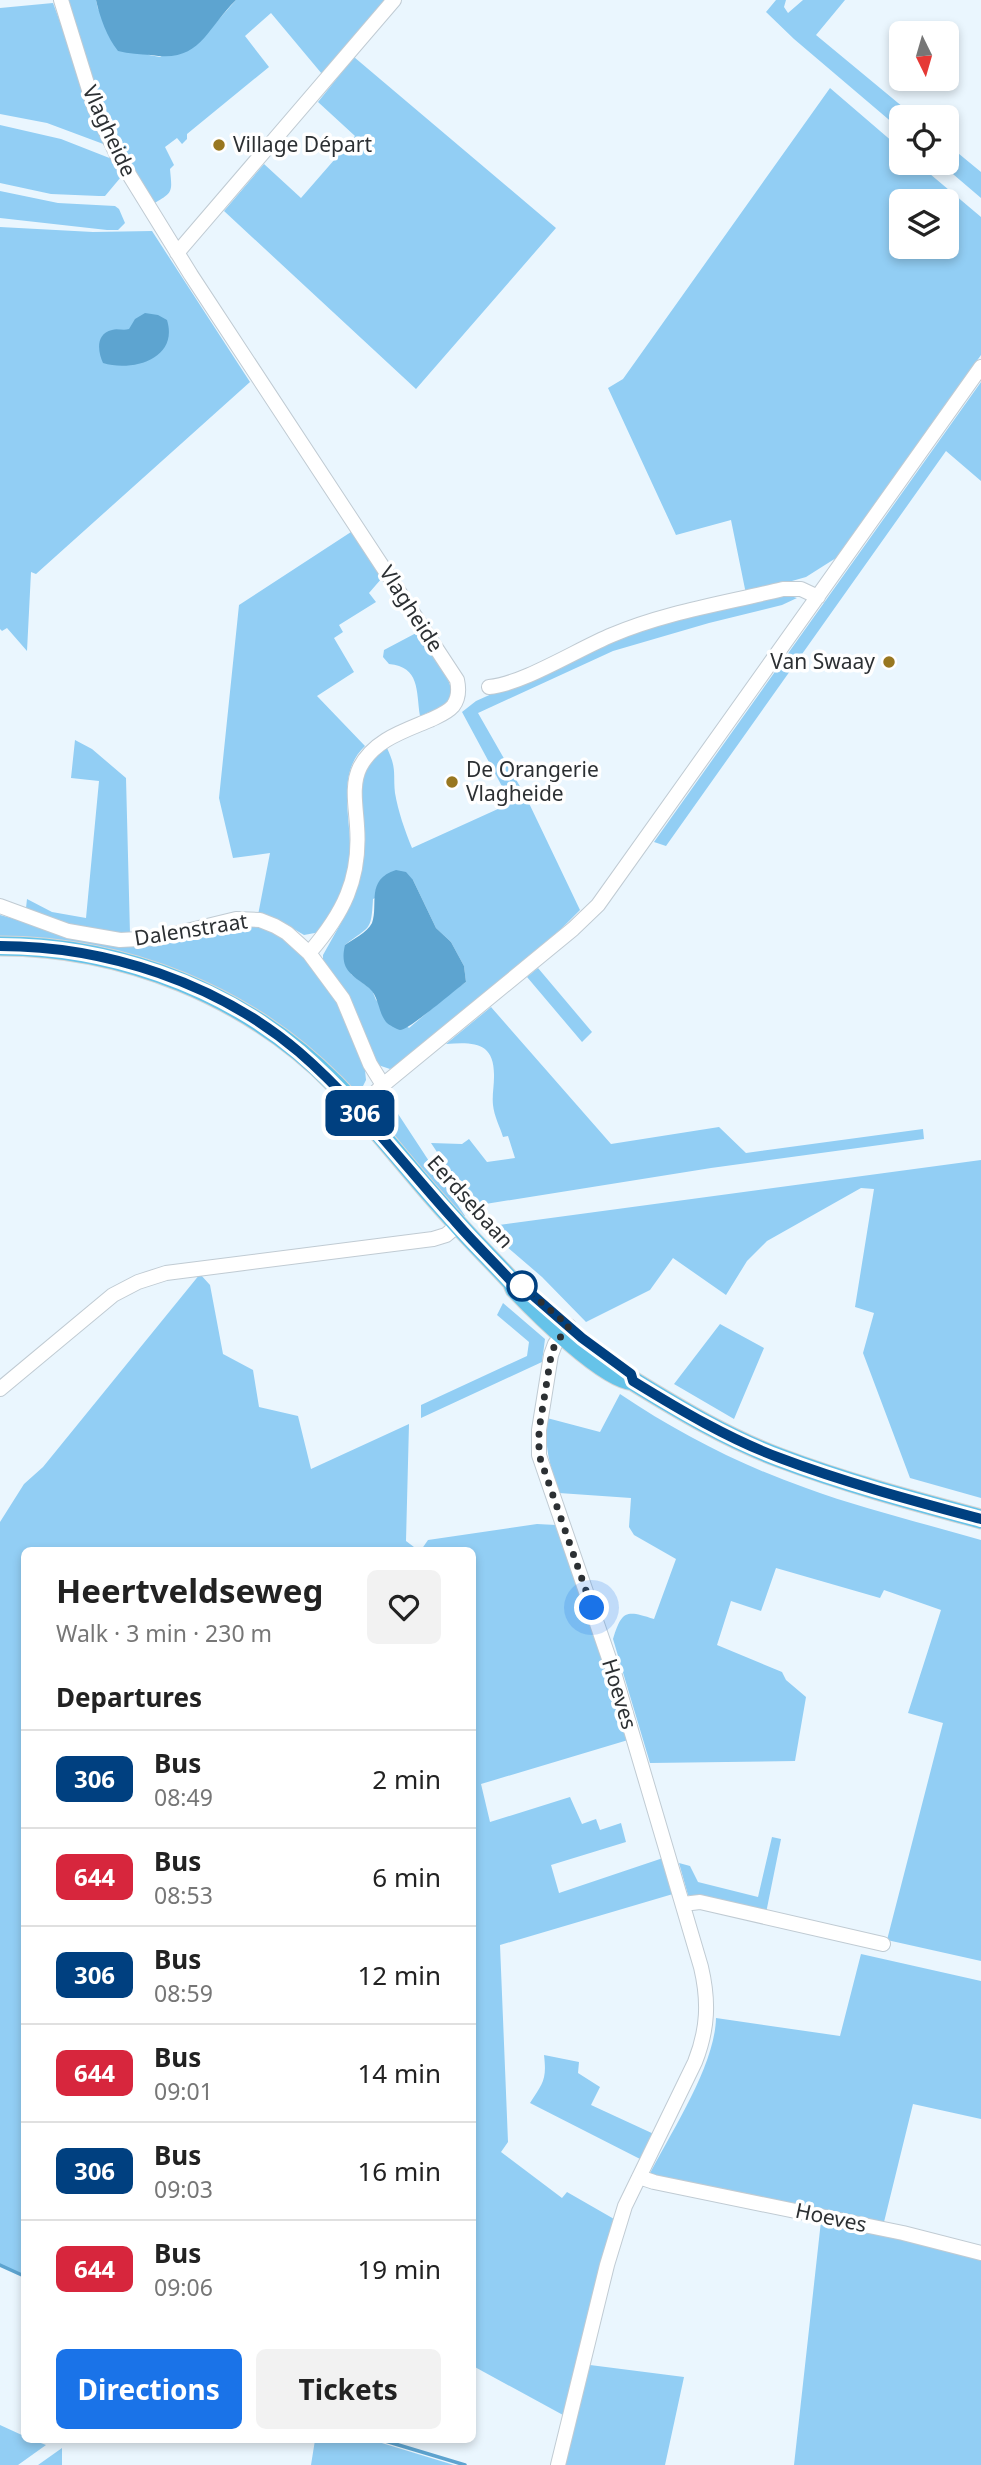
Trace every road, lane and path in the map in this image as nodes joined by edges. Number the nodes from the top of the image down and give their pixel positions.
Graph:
1 (61, 0) edge
2 (394, 0) edge
3 (177, 253) junction
4 (981, 367) edge
5 (818, 597) junction
6 (489, 687) dead end
7 (0, 906) edge
8 (0, 946) edge
9 (309, 953) junction
10 (383, 1085) junction
11 (358, 1110) junction
12 (458, 1225) junction
13 (566, 1330) junction
14 (0, 1388) edge
15 (981, 1519) edge
16 (683, 1905) junction
17 (883, 1944) dead end
18 (639, 2177) junction
19 (981, 2253) edge
20 (558, 2465) edge

1 - 3 street, Vlagheide
2 - 3 street
3 - 9 street, Vlagheide
4 - 5 street
5 - 6 street
5 - 10 street
7 - 9 street, Dalenstraat
8 - 11 main road, Eerdsebaan
9 - 10 street, Dalenstraat
10 - 11 street
11 - 12 main road, Eerdsebaan
12 - 13 main road, Eerdsebaan
12 - 14 street
13 - 15 main road, Eerdsebaan
13 - 16 street, Hoeves
16 - 17 street
16 - 18 street, Hoeves
18 - 19 street, Hoeves
18 - 20 street, Hoeves

